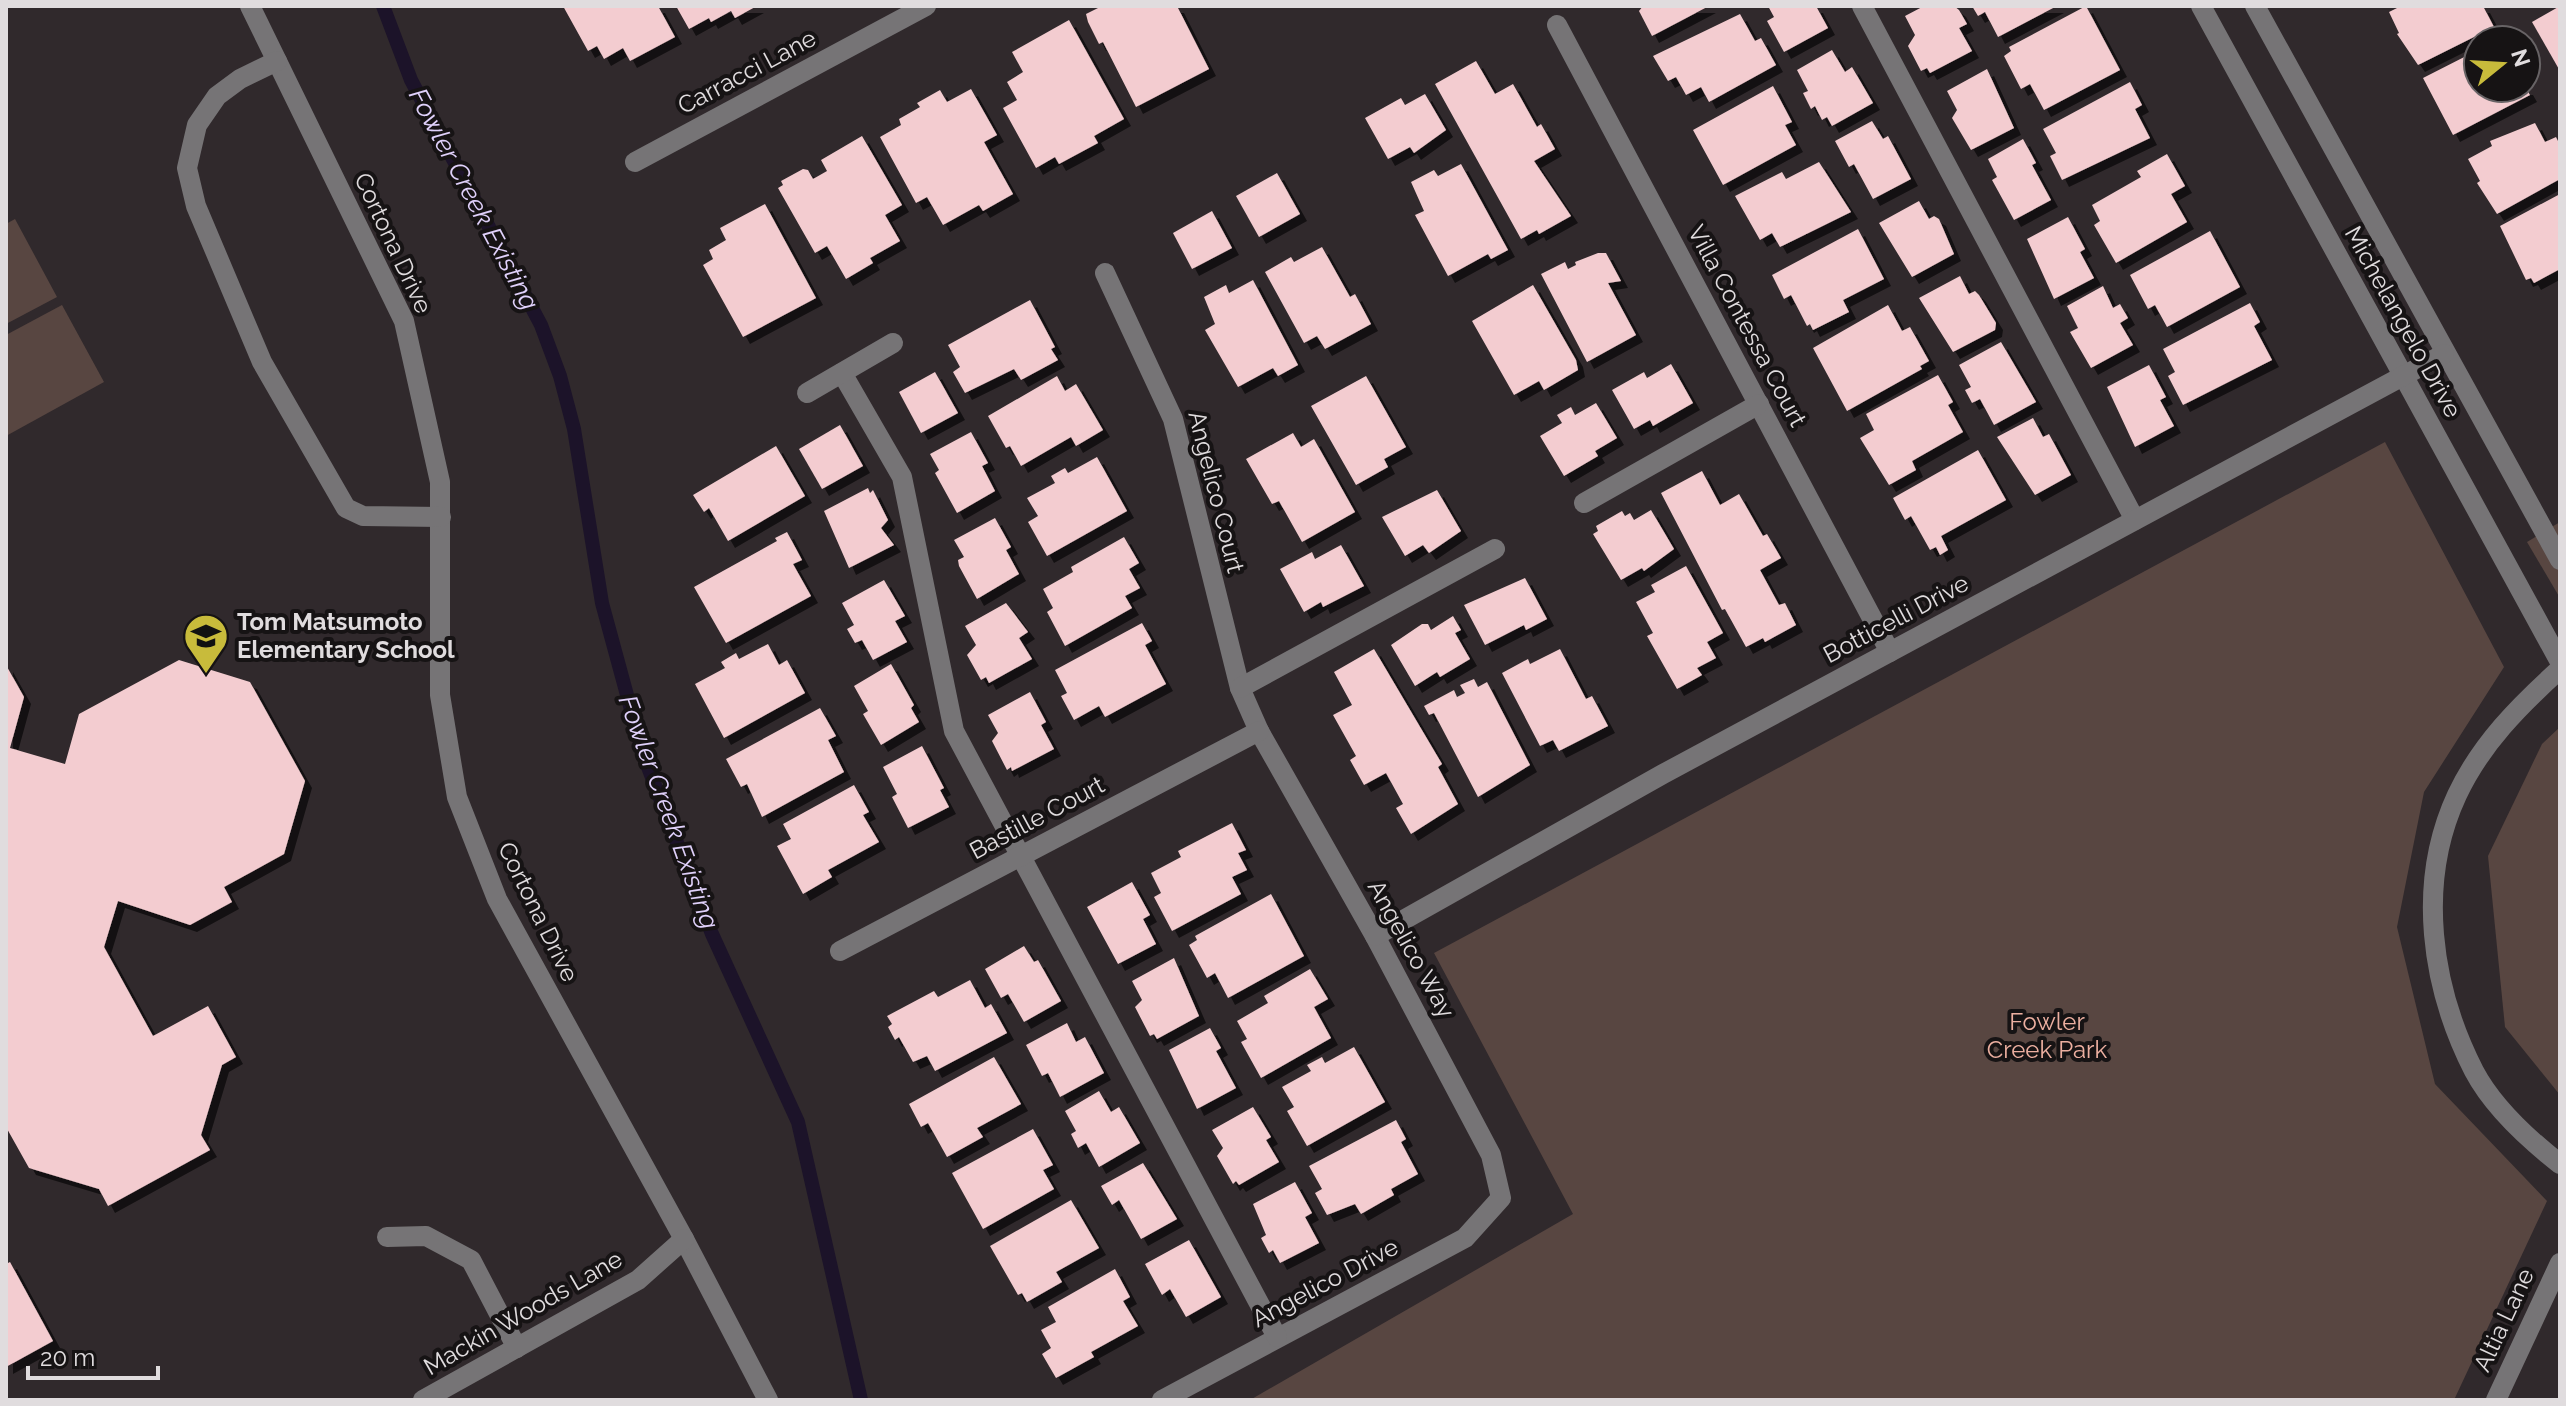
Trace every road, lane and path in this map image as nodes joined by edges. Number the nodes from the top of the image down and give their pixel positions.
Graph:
1 (250, 6) edge
2 (926, 6) edge
3 (1862, 6) edge
4 (2201, 6) edge
5 (2255, 6) edge
6 (1557, 25) dead end
7 (277, 61) junction
8 (635, 162) dead end
9 (1105, 273) dead end
10 (893, 343) dead end
11 (2444, 354) junction
12 (842, 373) junction
13 (2402, 376) junction
14 (807, 393) dead end
15 (1759, 404) junction
16 (1584, 503) dead end
17 (441, 517) junction
18 (2135, 520) junction
19 (1495, 549) dead end
20 (2560, 560) edge
21 (1890, 652) junction
22 (2560, 662) edge
23 (2560, 669) edge
24 (1240, 688) junction
25 (1259, 731) junction
26 (1020, 855) junction
27 (1375, 936) junction
28 (840, 951) dead end
29 (2560, 1164) edge
30 (1501, 1198) joint
31 (387, 1237) dead end
32 (684, 1239) junction
33 (2560, 1263) edge
34 (1277, 1337) junction
35 (517, 1348) junction
36 (423, 1400) edge
37 (768, 1400) edge
38 (1162, 1400) edge
39 (2496, 1400) edge

1 - 7 street, Cortona Drive
2 - 8 street, Carracci Lane
3 - 18 street
4 - 13 street, Michelangelo Drive
5 - 11 street, Michelangelo Drive
6 - 15 street, Villa Contessa Court
7 - 17 street, Cortona Drive
7 - 17 street
9 - 24 street, Angelico Court
10 - 12 street
11 - 13 street, Botticelli Drive
11 - 20 street, Michelangelo Drive
12 - 14 street
12 - 26 street
13 - 18 street, Botticelli Drive
13 - 22 street, Michelangelo Drive
15 - 16 street
15 - 21 street, Villa Contessa Court
17 - 32 street, Cortona Drive
18 - 21 street, Botticelli Drive
19 - 24 street
21 - 27 street, Botticelli Drive
23 - 29 street
24 - 25 street, Angelico Court
25 - 26 street, Bastille Court
25 - 27 street, Angelico Way
26 - 28 street, Bastille Court
26 - 34 street
27 - 30 street, Angelico Way
30 - 34 street, Angelico Drive
31 - 35 street
32 - 35 street, Mackin Woods Lane
32 - 37 street, Cortona Drive
33 - 39 street, Altia Lane
34 - 38 street, Angelico Drive
35 - 36 street, Mackin Woods Lane

